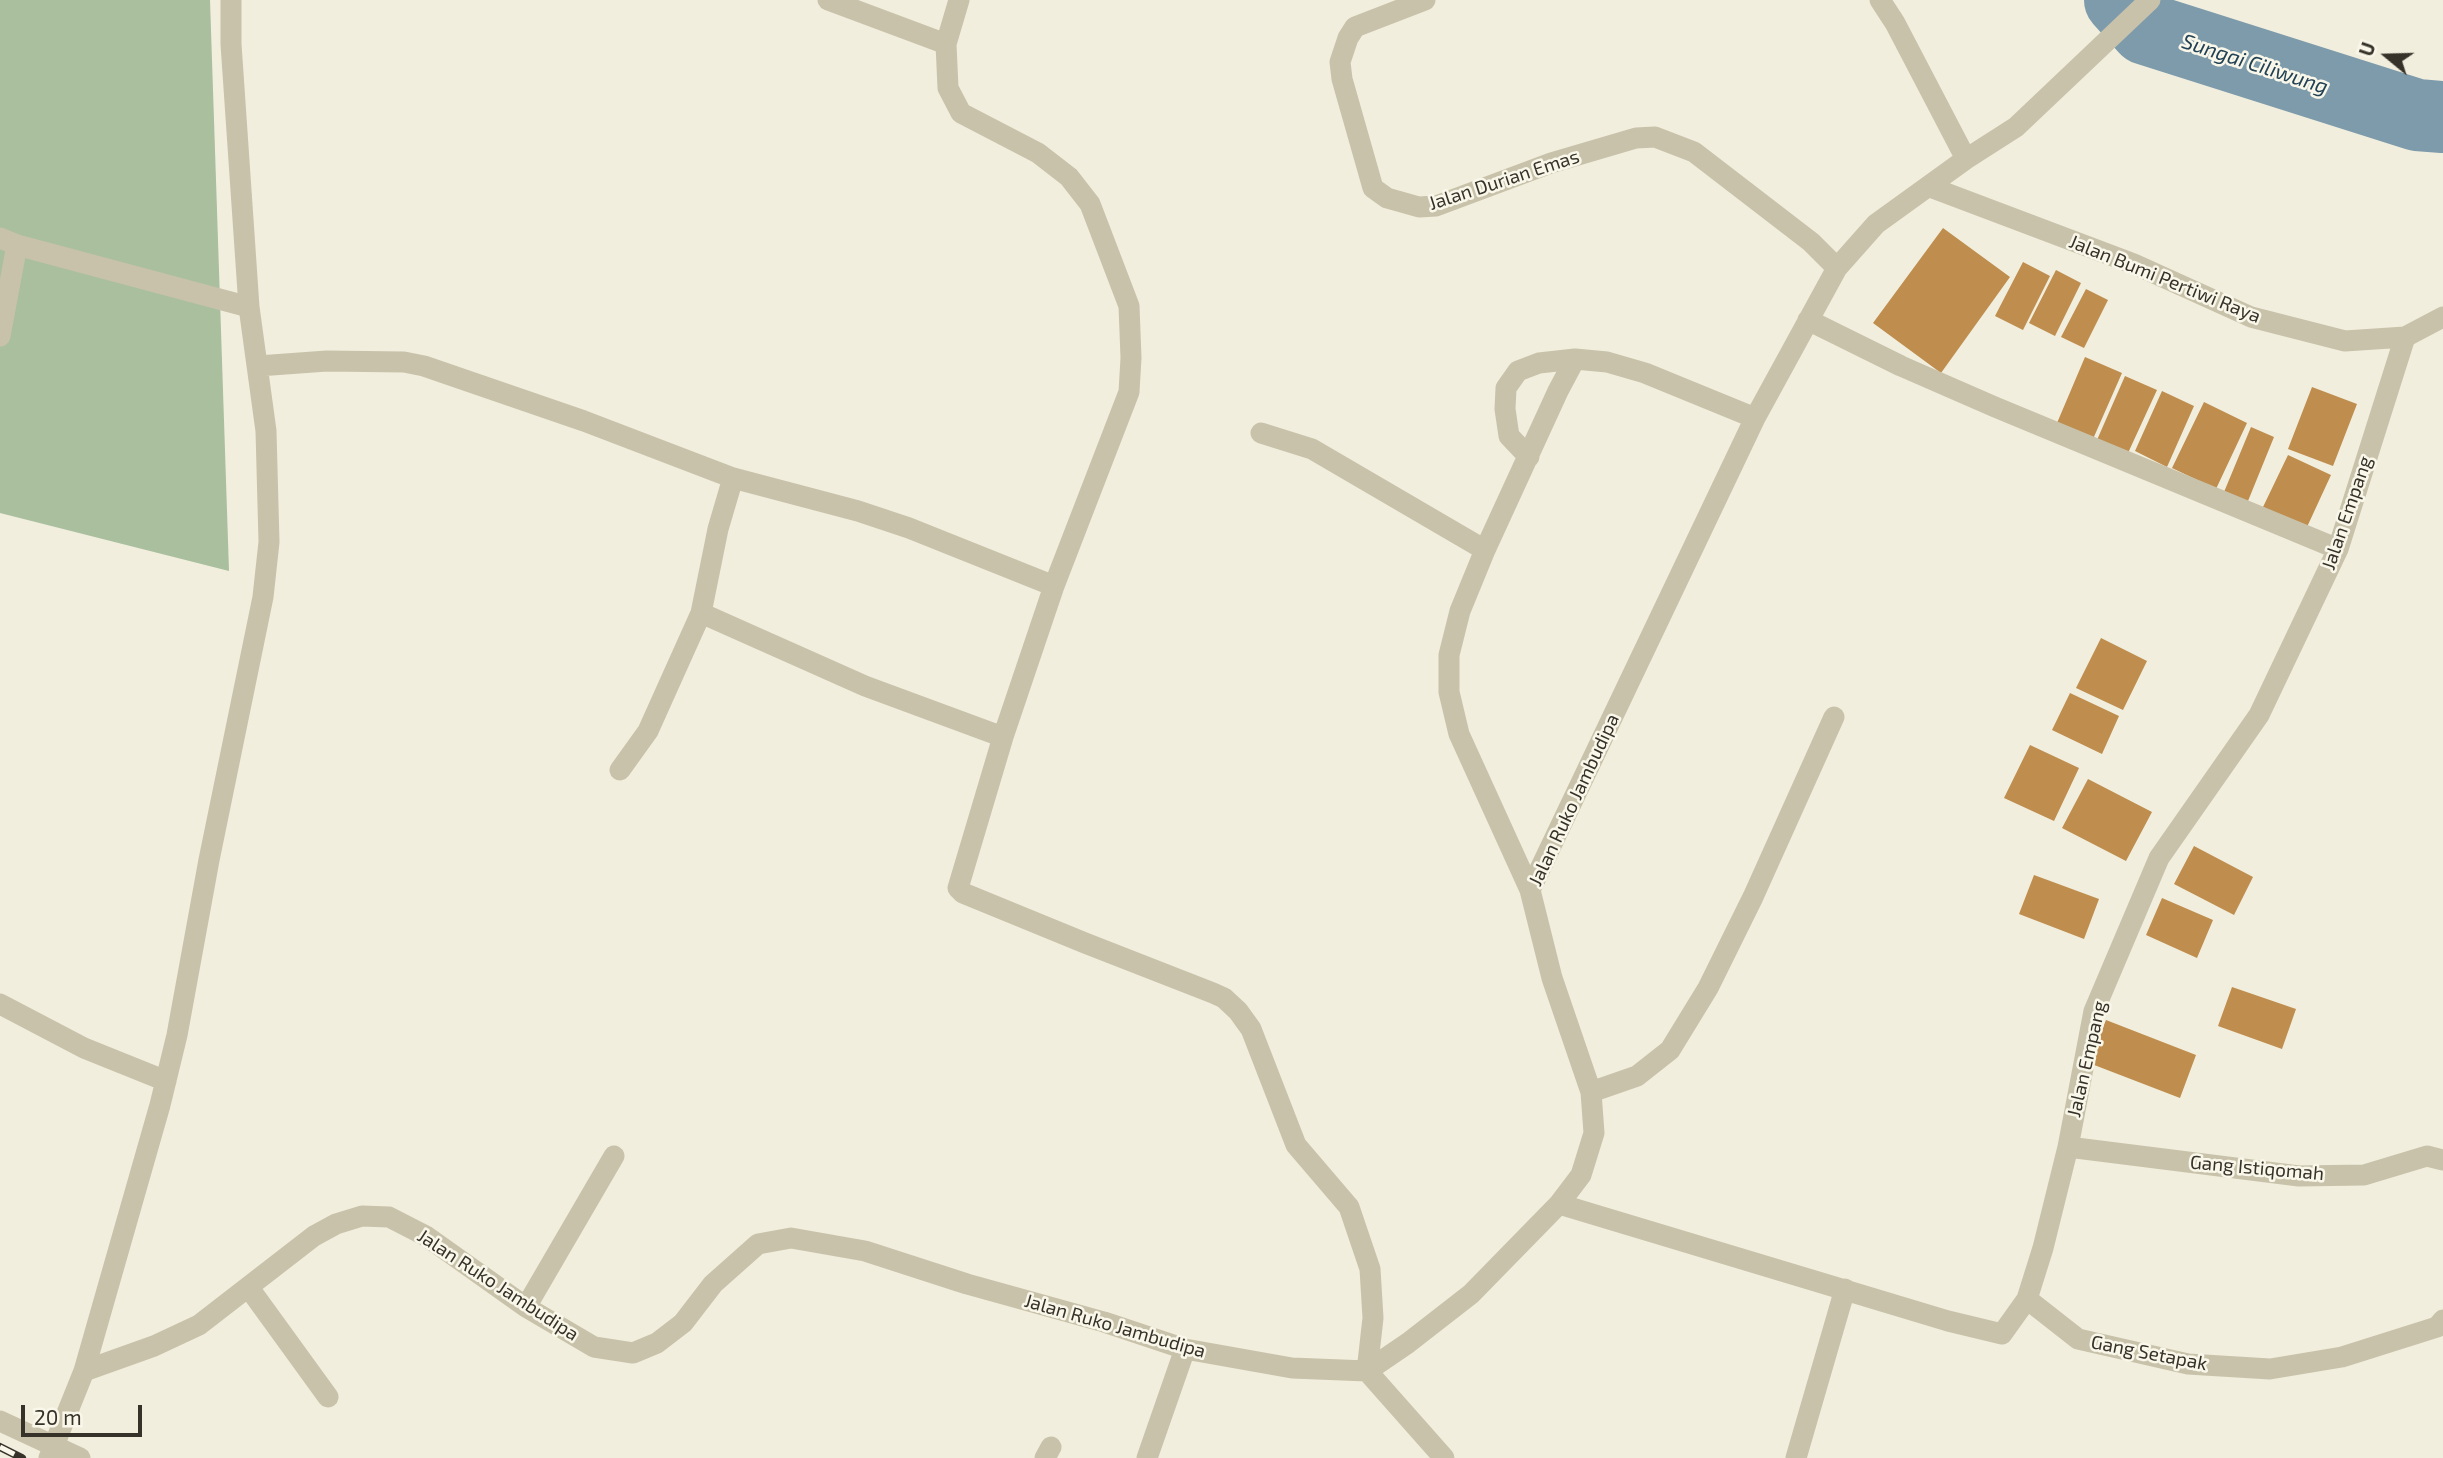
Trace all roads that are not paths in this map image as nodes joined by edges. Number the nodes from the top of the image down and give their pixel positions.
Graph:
1 (230, 0) edge
2 (828, 0) edge
3 (959, 0) edge
4 (1425, 0) edge
5 (1880, 0) edge
6 (2150, 0) edge
7 (946, 44) junction
8 (1966, 159) junction
9 (1930, 187) junction
10 (9, 242) edge
11 (1837, 268) junction
12 (249, 307) junction
13 (2443, 317) edge
14 (1808, 320) junction
15 (0, 337) edge
16 (2405, 337) junction
17 (1575, 359) junction
18 (258, 366) junction
19 (1755, 418) junction
20 (1261, 433) dead end
21 (1529, 457) junction
22 (733, 478) junction
23 (2338, 549) junction
24 (1485, 550) junction
25 (1054, 586) junction
26 (701, 613) junction
27 (1834, 717) dead end
28 (1003, 737) junction
29 (620, 770) dead end
30 (1530, 890) junction
31 (0, 1004) edge
32 (166, 1081) junction
33 (1591, 1092) junction
34 (2068, 1147) junction
35 (614, 1156) dead end
36 (2443, 1160) edge
37 (1559, 1204) junction
38 (250, 1288) junction
39 (1845, 1289) junction
40 (2026, 1299) junction
41 (526, 1307) junction
42 (2443, 1320) edge
43 (1185, 1349) junction
44 (84, 1371) junction
45 (1367, 1371) junction
46 (328, 1397) dead end
47 (0, 1421) edge
48 (51, 1452) edge
49 (80, 1458) edge
50 (1147, 1458) edge
51 (1444, 1458) edge
52 (1796, 1458) edge

1 - 12 street
2 - 7 street
3 - 7 street
4 - 11 street, Jalan Durian Emas
5 - 8 street
6 - 8 street, Jalan Ruko Jambudipa
7 - 25 street
8 - 9 street, Jalan Ruko Jambudipa
9 - 11 street, Jalan Ruko Jambudipa
9 - 16 street, Jalan Bumi Pertiwi Raya
10 - 12 street
10 - 15 street
11 - 14 street, Jalan Ruko Jambudipa
12 - 18 street
13 - 16 street, Jalan Bumi Pertiwi Raya
14 - 19 street, Jalan Ruko Jambudipa
14 - 23 street
16 - 23 street, Jalan Empang
17 - 19 street
17 - 21 street
17 - 21 street
18 - 22 street
18 - 32 street
19 - 30 street, Jalan Ruko Jambudipa
20 - 24 street
21 - 24 street
22 - 25 street
22 - 26 street
23 - 34 street, Jalan Empang
24 - 30 street
25 - 28 street
26 - 28 street
26 - 29 street
27 - 33 street
28 - 45 street
30 - 33 street, Jalan Ruko Jambudipa
31 - 32 street
32 - 44 street
33 - 37 street, Jalan Ruko Jambudipa
34 - 36 street, Gang Istiqomah
34 - 40 street, Jalan Empang
35 - 41 street
37 - 39 street, Jalan Empang
37 - 45 street, Jalan Ruko Jambudipa
38 - 41 street, Jalan Ruko Jambudipa
38 - 44 street, Jalan Ruko Jambudipa
38 - 46 street
39 - 40 street, Jalan Empang
39 - 52 street
40 - 42 street, Gang Setapak
41 - 43 street, Jalan Ruko Jambudipa
43 - 45 street, Jalan Ruko Jambudipa
43 - 50 street
44 - 48 street
45 - 51 street
47 - 48 street
48 - 49 street

